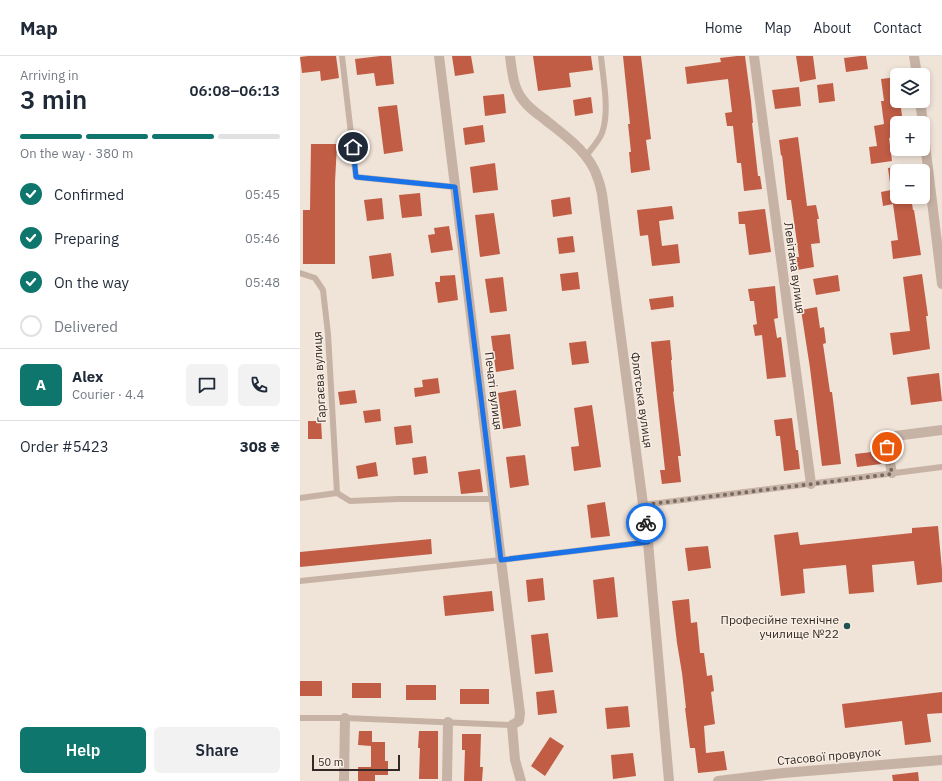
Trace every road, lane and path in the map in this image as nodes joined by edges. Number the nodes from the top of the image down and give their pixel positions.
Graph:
1 (342, 56) edge
2 (439, 56) edge
3 (510, 56) edge
4 (601, 56) edge
5 (754, 56) edge
6 (914, 56) edge
7 (916, 68) edge
8 (586, 156) junction
9 (927, 156) edge
10 (455, 187) junction
11 (300, 273) edge
12 (942, 284) edge
13 (942, 430) edge
14 (942, 467) edge
15 (892, 474) junction
16 (811, 484) junction
17 (337, 493) junction
18 (300, 498) edge
19 (494, 499) junction
20 (643, 505) junction
21 (648, 542) junction
22 (501, 560) junction
23 (300, 581) edge
24 (300, 718) edge
25 (345, 718) junction
26 (448, 722) junction
27 (512, 725) junction
28 (942, 760) edge
29 (783, 777) edge
30 (344, 781) edge
31 (447, 781) edge
32 (521, 781) edge
33 (669, 781) edge
34 (718, 781) edge

1 - 10 lane
2 - 10 street, Печаті вулиця
3 - 8 street, Флотська вулиця
4 - 8 lane
5 - 16 street, Левітана вулиця
6 - 7 street
8 - 20 street, Флотська вулиця
9 - 12 street
10 - 19 street, Печаті вулиця
11 - 17 lane, Гаргаєва вулиця
13 - 15 street
14 - 15 lane
15 - 16 lane
16 - 20 lane
17 - 18 lane
17 - 19 lane
19 - 22 street, Печаті вулиця
20 - 21 street, Флотська вулиця
21 - 22 lane
21 - 33 street, Флотська вулиця
22 - 23 lane
22 - 27 street, Печаті вулиця
24 - 25 lane
25 - 26 lane
25 - 30 street
26 - 27 lane
26 - 31 street
27 - 32 street
28 - 29 street, Стасової провулок
29 - 34 street, Стасової провулок

